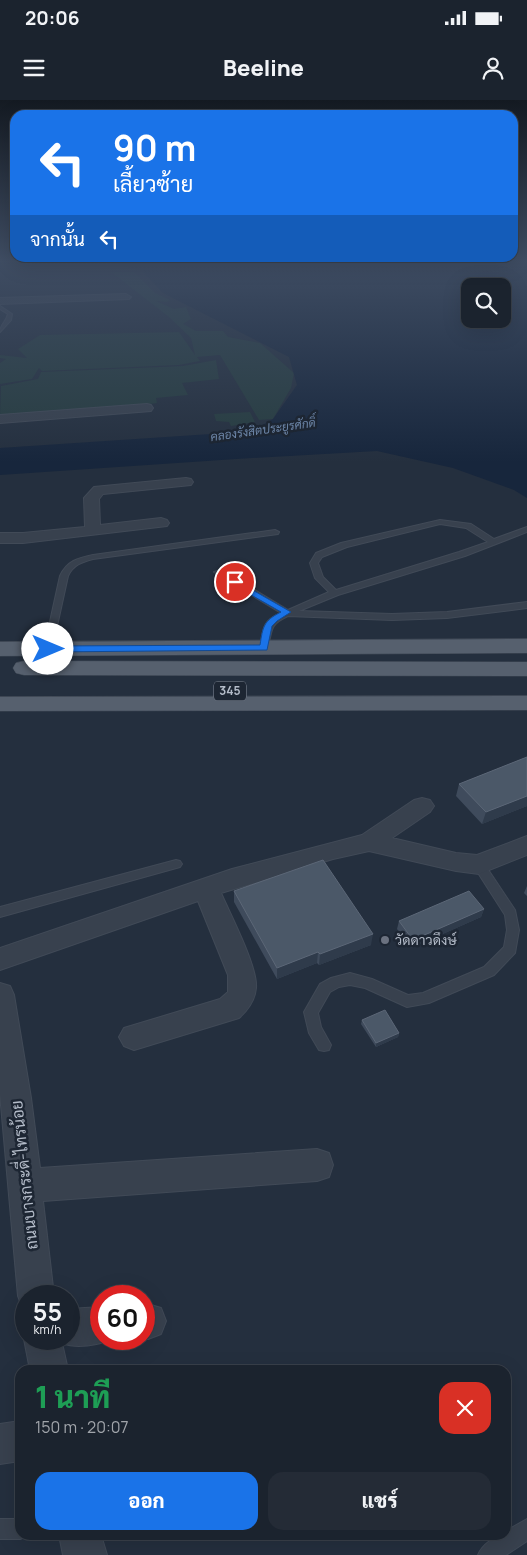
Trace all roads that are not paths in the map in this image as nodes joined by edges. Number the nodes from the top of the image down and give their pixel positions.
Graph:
1 (147, 408) dead end
2 (0, 420) edge
3 (186, 482) dead end
4 (161, 523) dead end
5 (527, 529) edge
6 (93, 531) junction
7 (275, 532) dead end
8 (0, 538) edge
9 (492, 541) junction
10 (218, 572) dead end
11 (336, 593) junction
12 (527, 605) edge
13 (287, 612) junction
14 (527, 646) edge
15 (264, 648) junction
16 (0, 649) edge
17 (48, 649) junction
18 (0, 668) edge
19 (527, 669) edge
20 (459, 681) junction
21 (0, 691) edge
22 (527, 691) edge
23 (527, 703) edge
24 (0, 704) edge
25 (422, 806) dead end
26 (369, 842) junction
27 (527, 845) edge
28 (176, 864) dead end
29 (479, 865) junction
30 (206, 888) junction
31 (0, 912) edge
32 (0, 959) edge
33 (0, 995) edge
34 (134, 1037) dead end
35 (324, 1045) dead end
36 (8, 1098) edge
37 (317, 1165) dead end
38 (25, 1186) junction
39 (35, 1285) edge
40 (45, 1350) edge
41 (47, 1365) edge
42 (15, 1442) edge
43 (0, 1444) edge
44 (15, 1528) edge
45 (0, 1529) edge
46 (81, 1540) edge
47 (507, 1540) edge
48 (85, 1555) edge
49 (488, 1555) edge

1 - 2 street
3 - 6 street
4 - 6 street
5 - 9 lane
6 - 8 street
7 - 17 lane
9 - 11 lane
9 - 11 lane
10 - 13 lane
11 - 13 lane
12 - 13 lane
13 - 15 lane
14 - 15 main road
15 - 17 main road
16 - 17 main road
18 - 20 main road, 345
19 - 20 main road, 345
20 - 21 main road, 345
20 - 22 main road, 345
23 - 24 main road
25 - 26 street
26 - 29 street
26 - 30 street
27 - 29 street
28 - 31 lane
29 - 35 lane
30 - 32 street
30 - 34 street
33 - 36 street, ถนนบางกระดี่-ไทรน้อย
36 - 38 street, ถนนบางกระดี่-ไทรน้อย
37 - 38 street
38 - 39 street, ถนนบางกระดี่-ไทรน้อย
40 - 41 street
42 - 43 street
44 - 45 lane
46 - 48 street
47 - 49 lane

